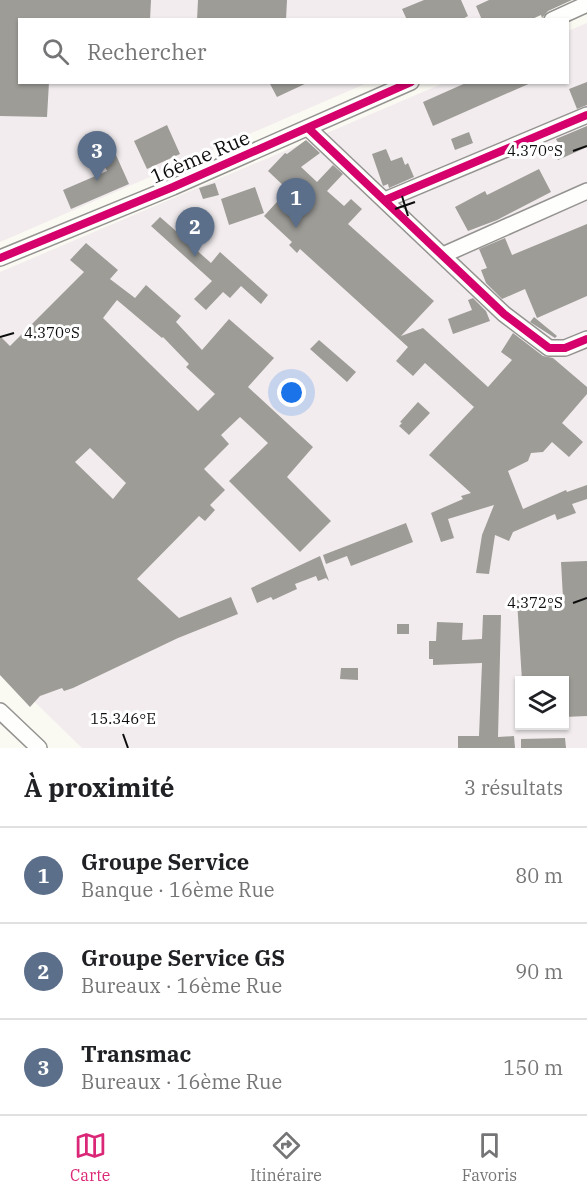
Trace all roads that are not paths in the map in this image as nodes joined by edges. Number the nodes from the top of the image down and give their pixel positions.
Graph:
1 (587, 4) edge
2 (556, 18) edge
3 (407, 84) edge
4 (587, 115) edge
5 (308, 128) junction
6 (587, 191) edge
7 (385, 200) junction
8 (443, 255) junction
9 (0, 258) edge
10 (587, 339) edge
11 (0, 711) edge
12 (39, 748) edge

1 - 2 street
3 - 5 street, 16ème Rue
4 - 7 street
5 - 7 street
5 - 9 street, 16ème Rue
6 - 8 street
7 - 8 street
8 - 10 street
11 - 12 street

